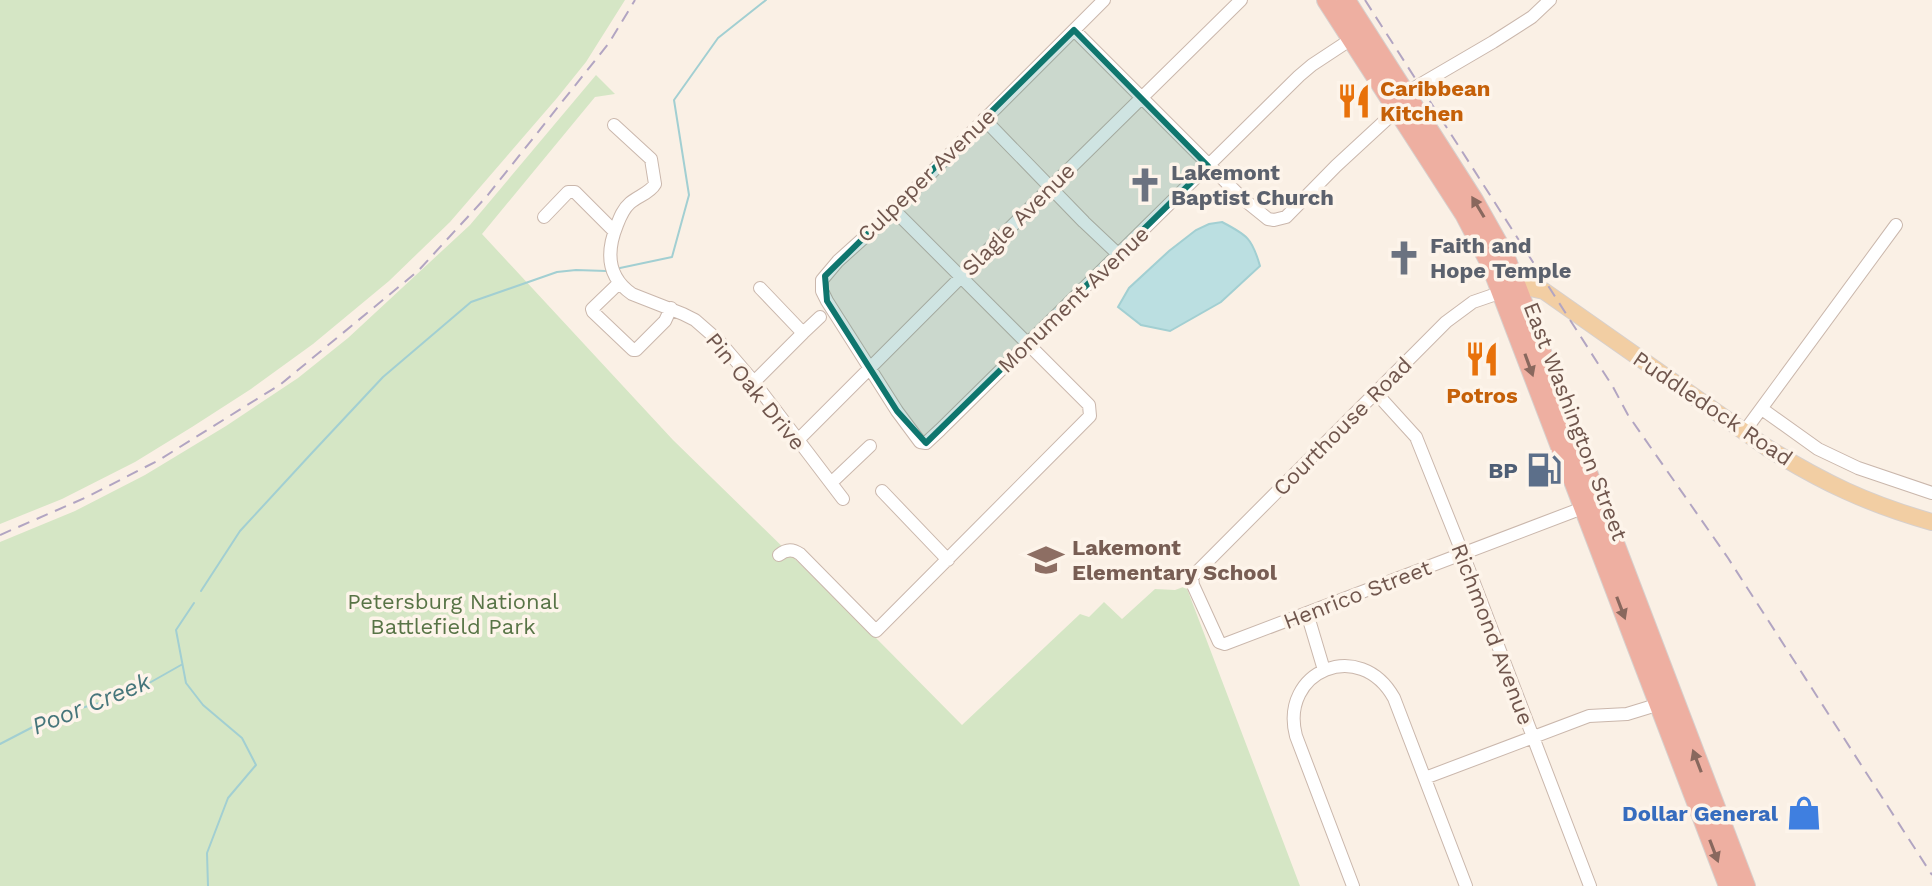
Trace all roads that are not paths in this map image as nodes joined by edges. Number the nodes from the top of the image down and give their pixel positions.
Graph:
1 (1104, 0) edge
2 (1241, 0) edge
3 (1326, 0) edge
4 (1346, 0) edge
5 (1550, 0) edge
6 (1074, 30) junction
7 (1358, 35) junction
8 (1141, 98) junction
9 (1402, 102) junction
10 (984, 119) junction
11 (614, 125) dead end
12 (1208, 166) junction
13 (1051, 187) junction
14 (894, 210) junction
15 (544, 217) dead end
16 (1896, 225) dead end
17 (614, 231) junction
18 (1119, 255) junction
19 (961, 277) junction
20 (619, 283) junction
21 (760, 288) dead end
22 (1510, 290) junction
23 (671, 308) junction
24 (820, 317) dead end
25 (803, 333) junction
26 (1028, 344) junction
27 (869, 368) junction
28 (754, 382) junction
29 (1376, 393) junction
30 (1762, 409) junction
31 (1744, 432) junction
32 (797, 441) junction
33 (870, 446) dead end
34 (831, 483) junction
35 (882, 491) dead end
36 (1932, 493) edge
37 (843, 499) dead end
38 (1591, 505) junction
39 (1932, 522) edge
40 (1463, 554) junction
41 (779, 555) dead end
42 (948, 560) junction
43 (1307, 613) junction
44 (1222, 644) joint
45 (1324, 670) junction
46 (1666, 702) junction
47 (1533, 736) junction
48 (1425, 778) junction
49 (1353, 886) edge
50 (1466, 886) edge
51 (1590, 886) edge
52 (1728, 886) edge
53 (1746, 886) edge

1 - 6 street, Culpeper Avenue
2 - 8 street, Slagle Avenue
3 - 7 highway, East Washington Street
4 - 7 highway, East Washington Street
5 - 9 street
6 - 8 street
6 - 10 street, Culpeper Avenue
7 - 9 highway, East Washington Street
7 - 12 street, Monument Avenue
8 - 12 street
8 - 13 street, Slagle Avenue
9 - 12 street
9 - 22 highway, East Washington Street
10 - 13 street
10 - 14 street, Culpeper Avenue
11 - 17 street
12 - 18 street, Monument Avenue
13 - 18 street
13 - 19 street, Slagle Avenue
14 - 19 street
14 - 27 street, Culpeper Avenue
15 - 17 street
16 - 30 street
17 - 20 street
18 - 26 street, Monument Avenue
19 - 26 street
19 - 27 street, Slagle Avenue
20 - 23 street, Pin Oak Drive
20 - 23 street
21 - 25 street
22 - 29 street, Courthouse Road
22 - 31 main road, Puddledock Road
22 - 38 highway, East Washington Street
23 - 28 street, Pin Oak Drive
24 - 25 street
25 - 28 street
26 - 27 street, Monument Avenue
26 - 42 street
27 - 32 street, Slagle Avenue
28 - 32 street, Pin Oak Drive
29 - 40 street, Richmond Avenue
29 - 44 street, Courthouse Road
30 - 31 street
30 - 36 street
31 - 39 main road, Puddledock Road
32 - 34 street, Pin Oak Drive
33 - 34 street
34 - 37 street, Pin Oak Drive
35 - 42 street
38 - 40 street, Henrico Street
38 - 46 highway, East Washington Street
40 - 43 street, Henrico Street
40 - 47 street, Richmond Avenue
41 - 42 street
43 - 44 street, Henrico Street
43 - 45 street
45 - 48 street
45 - 49 street
46 - 47 street
46 -> 52 highway, East Washington Street
53 -> 46 highway, East Washington Street
47 - 48 street
47 - 51 street, Richmond Avenue
48 - 50 street

